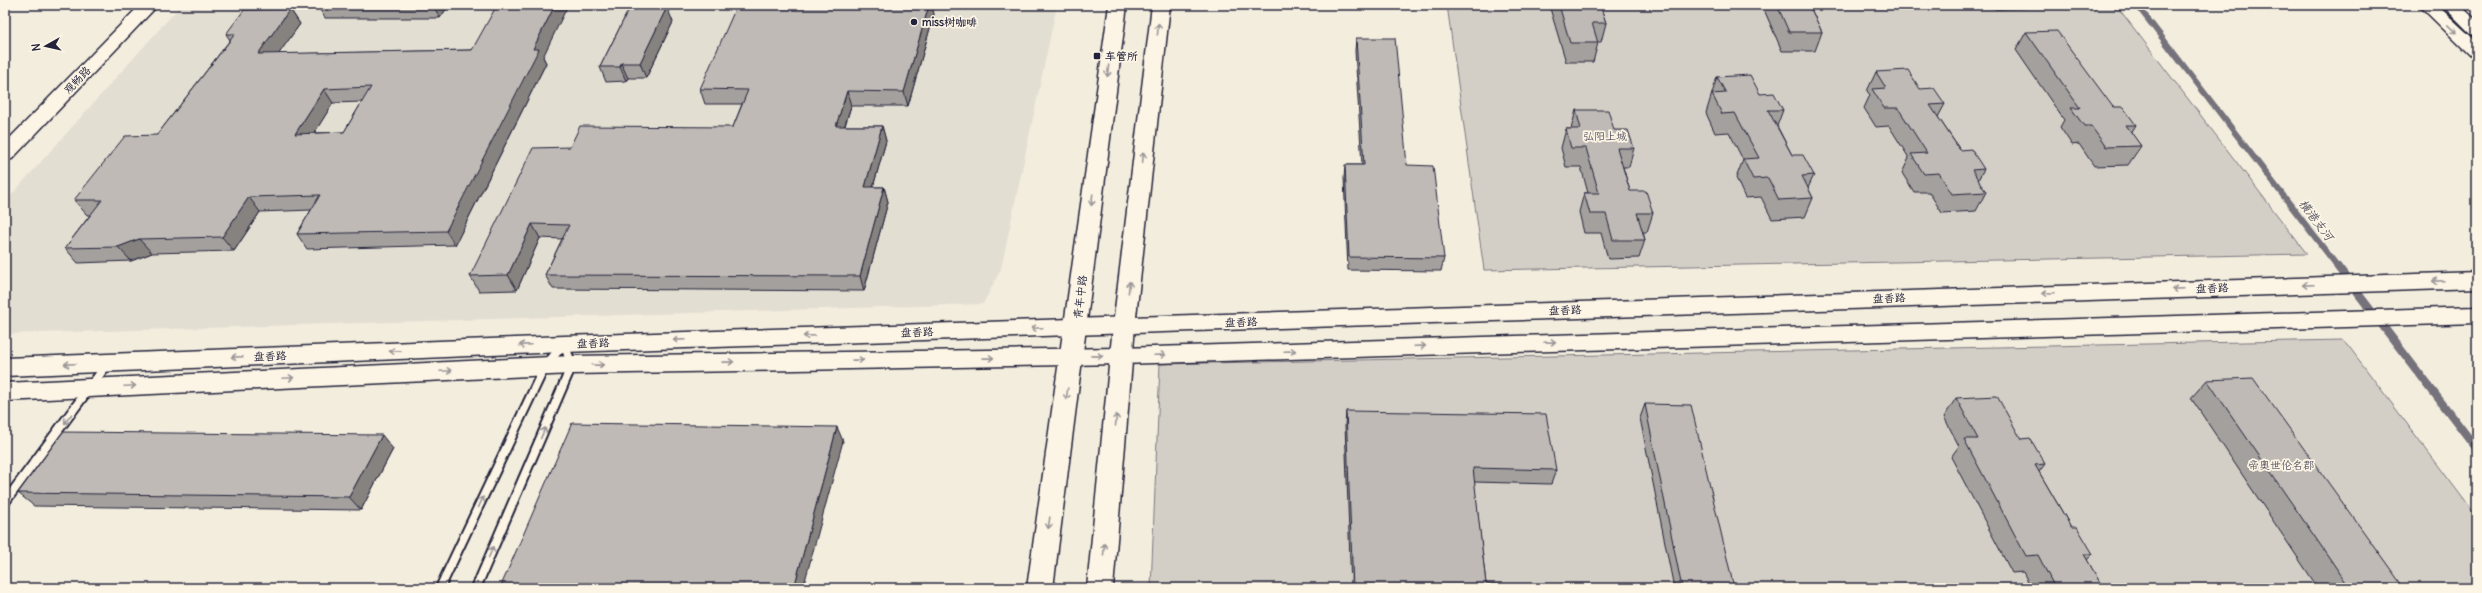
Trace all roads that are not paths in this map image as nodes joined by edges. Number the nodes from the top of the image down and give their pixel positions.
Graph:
1 (150, 5) edge
2 (1118, 5) edge
3 (1161, 5) edge
4 (2427, 5) edge
5 (2450, 5) edge
6 (2477, 30) edge
7 (2477, 52) edge
8 (5, 154) edge
9 (2477, 280) edge
10 (2477, 315) edge
11 (1076, 326) junction
12 (1124, 326) junction
13 (564, 344) junction
14 (1072, 356) junction
15 (1121, 356) junction
16 (109, 362) junction
17 (572, 365) junction
18 (545, 366) junction
19 (5, 367) edge
20 (91, 388) junction
21 (5, 392) edge
22 (5, 502) edge
23 (440, 588) edge
24 (476, 588) edge
25 (1040, 588) edge
26 (1100, 588) edge

1 - 8 street, 观畅路
2 -> 11 main road, 青年中路
12 -> 3 main road
4 -> 7 street
5 - 6 street
9 -> 12 street, 盘香路
15 -> 10 street, 盘香路
11 - 12 street, 盘香路
11 -> 13 street, 盘香路
11 - 14 main road, 青年中路
12 - 15 main road
13 -> 16 street, 盘香路
13 - 17 lane
13 - 18 lane
14 -> 15 street, 盘香路
17 -> 14 street, 盘香路
14 -> 25 main road, 青年中路
26 -> 15 main road
16 -> 19 street, 盘香路
16 - 20 lane
17 - 18 street, 盘香路
24 -> 17 lane
20 -> 18 street, 盘香路
23 -> 18 lane
20 - 21 street, 盘香路
20 -> 22 lane

